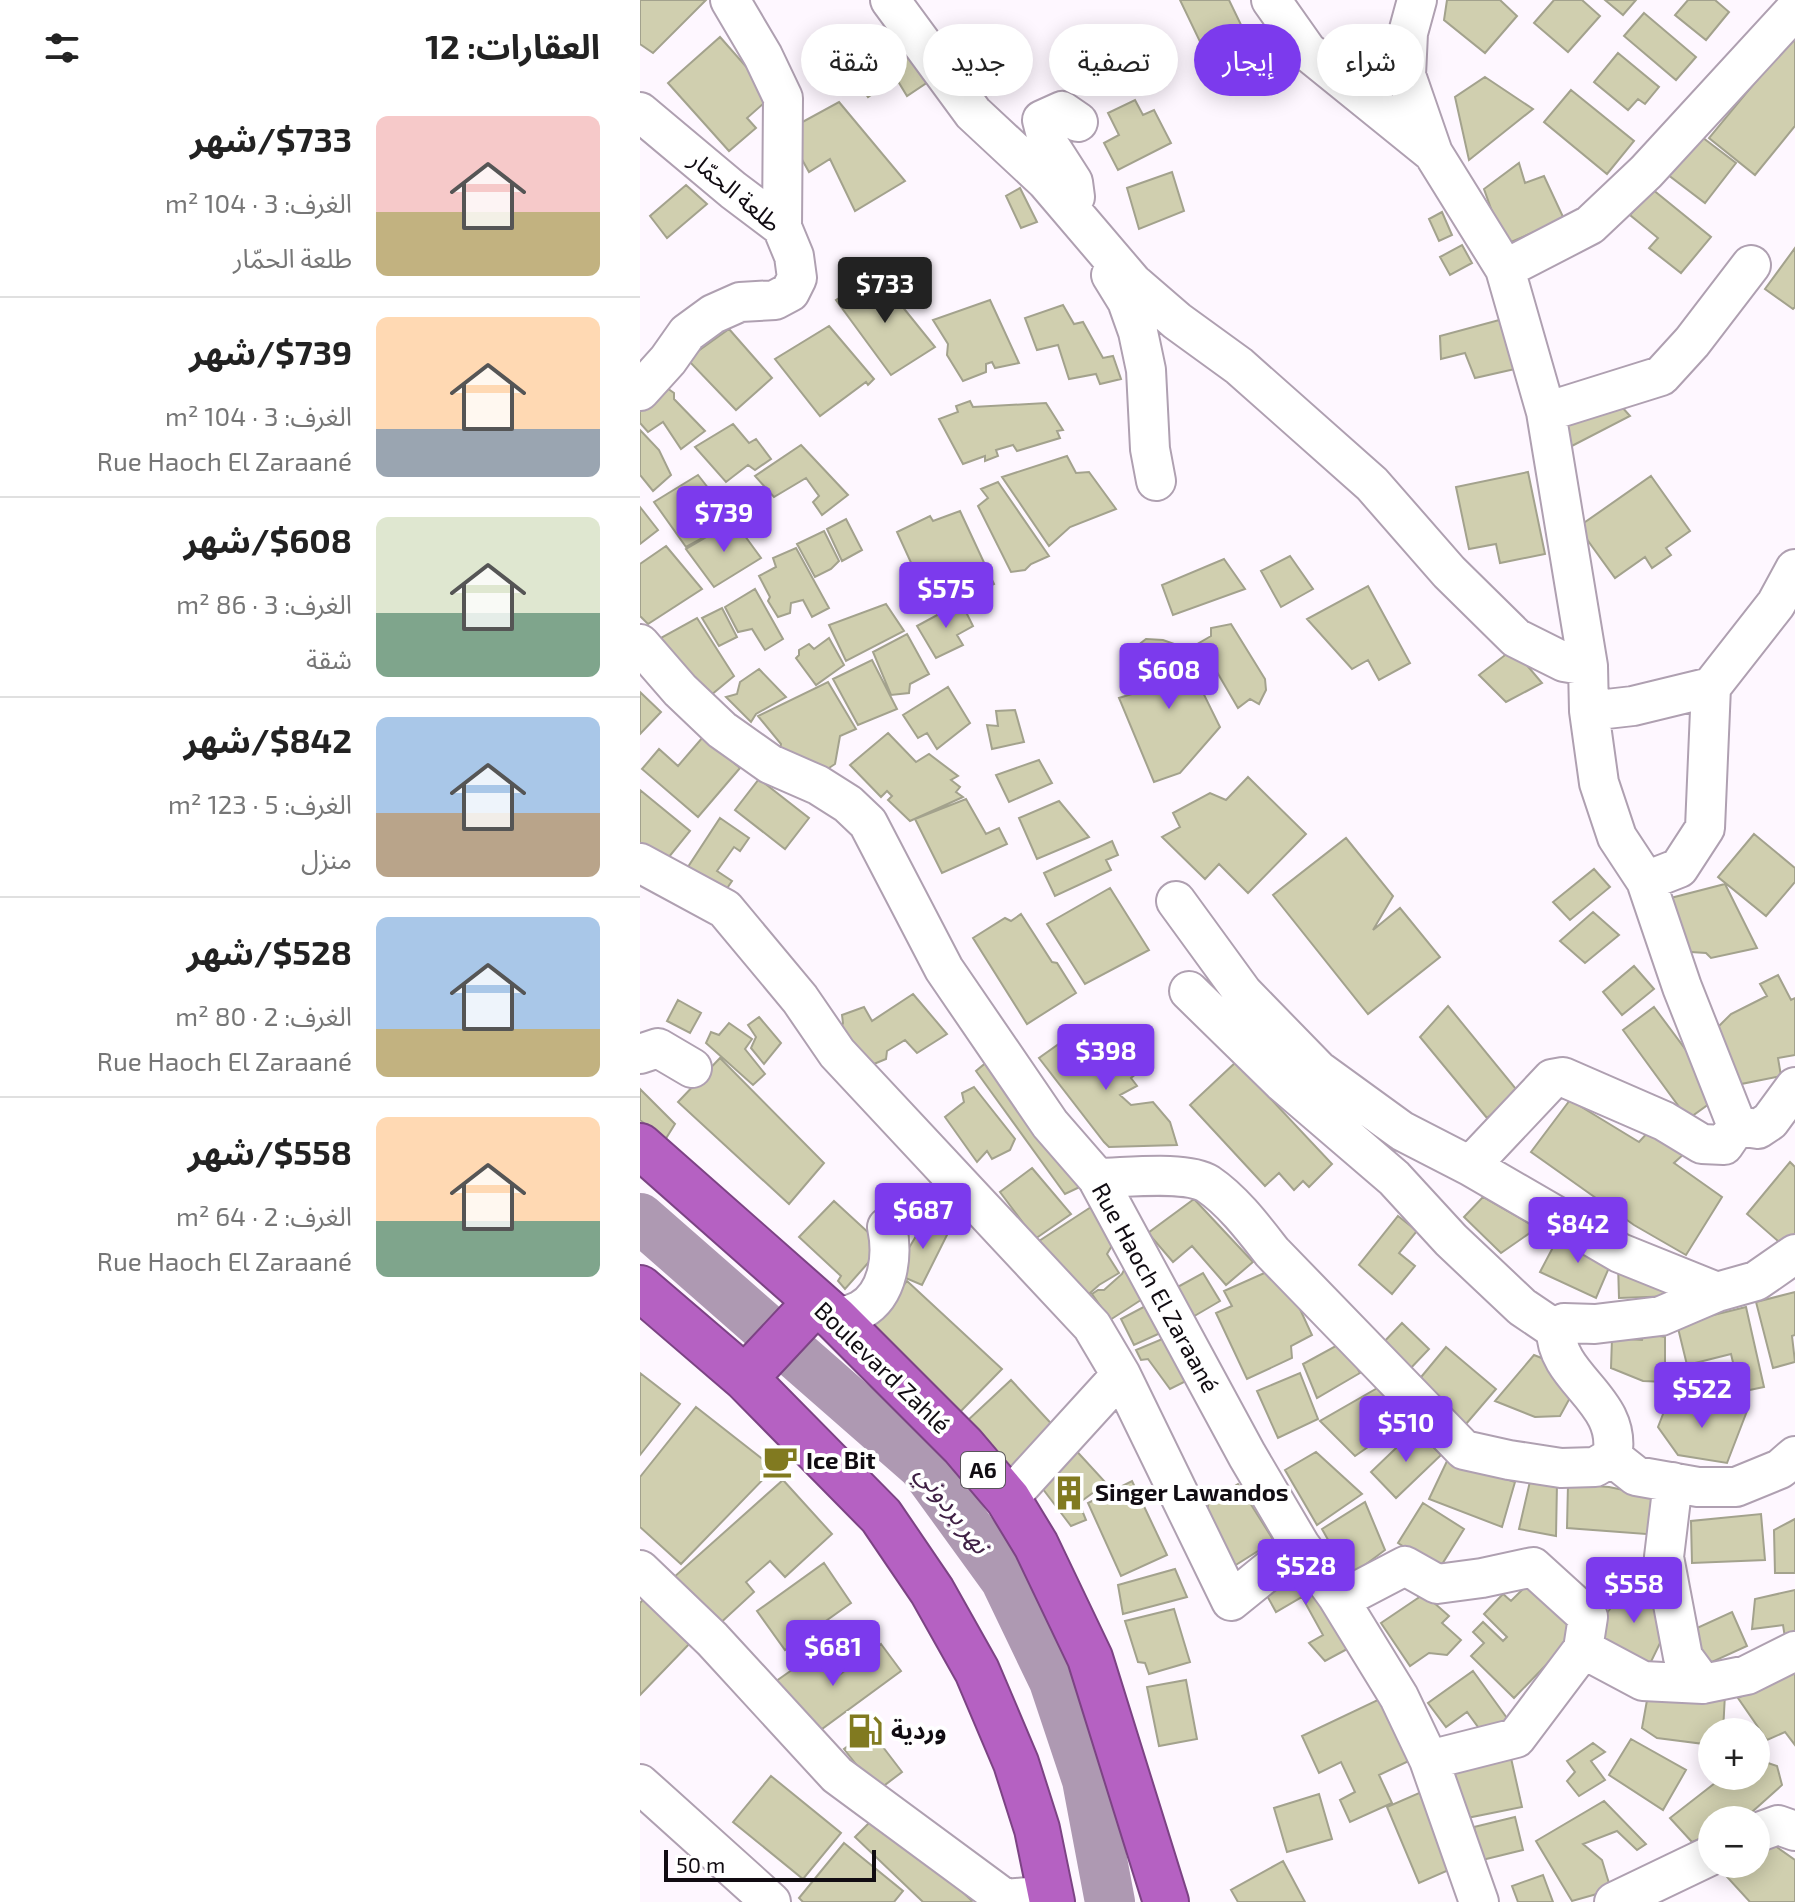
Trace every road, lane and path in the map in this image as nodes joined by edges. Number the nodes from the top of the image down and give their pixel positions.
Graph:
1 (730, 0) edge
2 (890, 0) edge
3 (1271, 0) edge
4 (1417, 0) edge
5 (1795, 10) edge
6 (1296, 18) edge
7 (640, 112) edge
8 (1078, 122) dead end
9 (1433, 153) junction
10 (1079, 219) junction
11 (782, 227) junction
12 (1107, 253) junction
13 (1751, 265) dead end
14 (1505, 269) junction
15 (640, 391) edge
16 (1546, 412) junction
17 (1156, 481) dead end
18 (1795, 569) edge
19 (640, 644) edge
20 (1588, 666) junction
21 (1711, 687) junction
22 (1589, 711) junction
23 (640, 863) edge
24 (1646, 881) junction
25 (1176, 901) dead end
26 (1189, 991) dead end
27 (640, 1054) edge
28 (692, 1068) dead end
29 (1795, 1087) edge
30 (1737, 1126) junction
31 (640, 1146) edge
32 (1470, 1166) junction
33 (1097, 1178) junction
34 (887, 1227) dead end
35 (1795, 1254) edge
36 (640, 1288) edge
37 (1717, 1292) junction
38 (826, 1311) junction
39 (1556, 1330) junction
40 (1121, 1375) junction
41 (745, 1378) junction
42 (1795, 1456) edge
43 (1612, 1457) junction
44 (1673, 1482) junction
45 (1008, 1499) junction
46 (1300, 1545) junction
47 (640, 1570) edge
48 (1340, 1600) junction
49 (1583, 1649) junction
50 (1795, 1651) edge
51 (1703, 1684) junction
52 (1429, 1760) junction
53 (640, 1784) edge
54 (1770, 1828) edge
55 (1795, 1831) edge
56 (1698, 1862) edge
57 (1051, 1898) edge
58 (1171, 1899) edge
59 (771, 1902) edge
60 (1479, 1902) edge
61 (1614, 1902) edge

1 - 11 street
2 - 10 street
3 - 6 street
4 - 9 street
5 - 14 street
6 - 9 street
7 - 11 street, طلعة الحمّار
8 - 10 street
9 - 14 street
10 - 12 street
11 - 15 street, طلعة الحمّار
12 - 17 street
12 - 20 street
13 - 16 street
14 - 16 street
16 - 20 street
18 - 21 street
19 - 33 street, Rue Haoch El Zaraané
20 - 22 street
21 - 22 street
21 - 24 street
22 - 24 street
23 - 40 street
24 - 30 street
25 - 32 street
26 - 39 street
27 - 28 street
29 - 30 street
30 - 32 street
31 - 38 highway, Boulevard Zahlé / A6
32 - 37 street
33 - 43 street
33 - 46 street, Rue Haoch El Zaraané
34 - 38 street
35 - 37 street
36 - 41 highway
37 - 39 street
38 - 41 highway
38 - 45 highway, Boulevard Zahlé / A6
39 - 43 street
40 - 45 street
40 - 46 street
41 - 57 highway
42 - 44 street
43 - 44 street
44 - 51 street
45 - 58 highway, Boulevard Zahlé / A6
46 - 48 street, Rue Haoch El Zaraané
47 - 57 street
48 - 49 street
48 - 52 street, Rue Haoch El Zaraané
49 - 51 street
49 - 52 street
50 - 51 street
52 - 60 street, Rue Haoch El Zaraané
53 - 59 street
54 - 55 street
56 - 61 street

